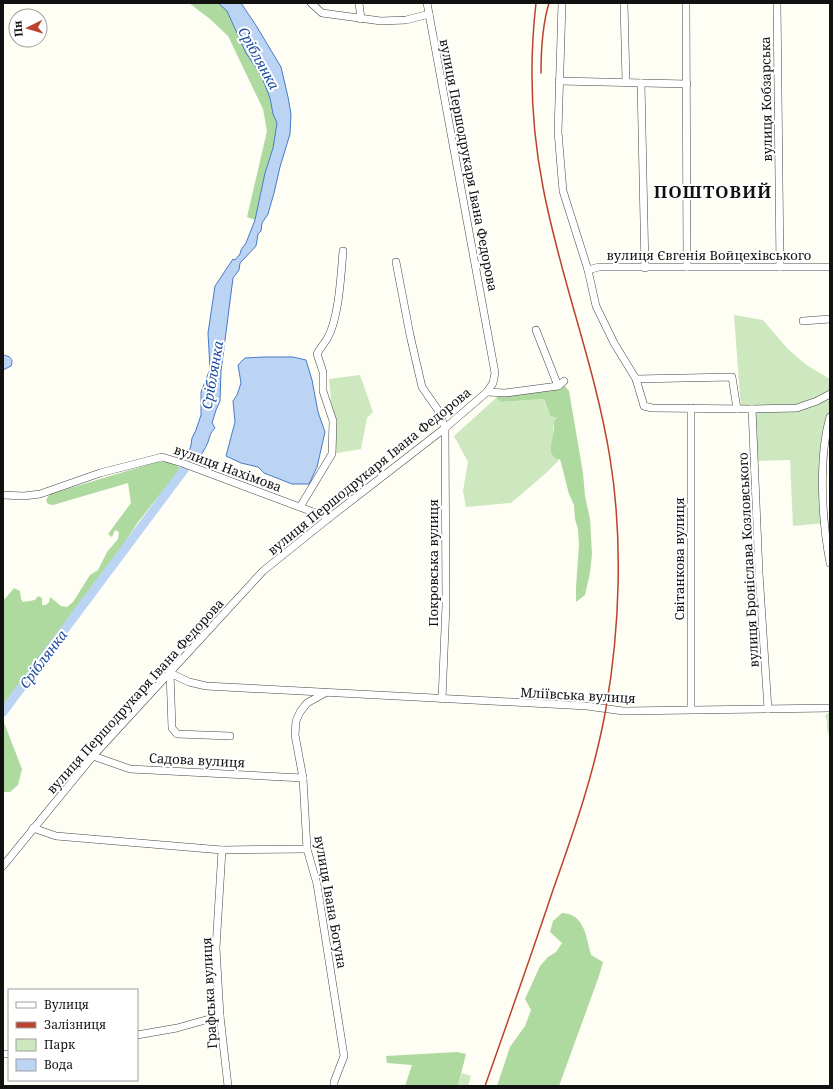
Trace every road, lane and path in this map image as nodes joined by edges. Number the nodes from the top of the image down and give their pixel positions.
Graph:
1 (311, 3) edge
2 (359, 3) edge
3 (427, 3) edge
4 (562, 3) edge
5 (624, 3) edge
6 (686, 3) edge
7 (777, 3) edge
8 (429, 14) junction
9 (361, 19) junction
10 (559, 81) junction
11 (626, 82) junction
12 (641, 83) junction
13 (687, 84) junction
14 (343, 251) dead end
15 (396, 262) dead end
16 (780, 267) junction
17 (830, 267) edge
18 (644, 268) junction
19 (688, 268) junction
20 (588, 270) junction
21 (830, 319) edge
22 (803, 320) dead end
23 (536, 330) dead end
24 (636, 379) junction
25 (487, 392) junction
26 (830, 394) edge
27 (691, 408) junction
28 (737, 409) junction
29 (752, 409) junction
30 (830, 417) edge
31 (445, 428) junction
32 (3, 495) edge
33 (300, 507) junction
34 (328, 518) junction
35 (830, 563) edge
36 (170, 673) junction
37 (325, 692) junction
38 (442, 699) junction
39 (830, 708) edge
40 (691, 709) junction
41 (768, 709) junction
42 (230, 736) dead end
43 (93, 756) junction
44 (302, 778) junction
45 (33, 828) junction
46 (307, 849) junction
47 (222, 850) junction
48 (3, 866) edge
49 (220, 1016) junction
50 (138, 1035) edge
51 (228, 1086) edge
52 (334, 1086) edge

1 - 9 street
2 - 9 street
3 - 8 street, вулиця Першодрукаря Івана Федорова
4 - 10 street
5 - 11 street
6 - 13 street
7 - 16 street, вулиця Кобзарська
8 - 9 street
8 - 25 street, вулиця Першодрукаря Івана Федорова
10 - 11 street
10 - 20 street
11 - 12 street
12 - 13 street
12 - 18 street
13 - 19 street
14 - 33 street
15 - 31 street
16 - 17 street, вулиця Євгенія Войцехівського
16 - 19 street, вулиця Євгенія Войцехівського
18 - 19 street, вулиця Євгенія Войцехівського
18 - 20 street, вулиця Євгенія Войцехівського
20 - 24 street
21 - 22 street
23 - 25 street
24 - 27 street
24 - 28 street
25 - 31 street, вулиця Першодрукаря Івана Федорова
26 - 29 street
27 - 28 street
27 - 40 street, Світанкова вулиця
28 - 29 street
29 - 41 street, вулиця Броніслава Козловського
30 - 35 street
31 - 34 street, вулиця Першодрукаря Івана Федорова
31 - 38 street, Покровська вулиця
32 - 33 street, вулиця Нахімова
33 - 34 street, вулиця Нахімова
34 - 36 street, вулиця Першодрукаря Івана Федорова
36 - 37 street
36 - 42 street
36 - 43 street, вулиця Першодрукаря Івана Федорова
37 - 38 street, Мліївська вулиця
37 - 44 street, вулиця Івана Богуна
38 - 40 street, Мліївська вулиця
39 - 41 street, Мліївська вулиця
40 - 41 street, Мліївська вулиця
43 - 44 street, Садова вулиця
43 - 45 street, вулиця Першодрукаря Івана Федорова
44 - 46 street, вулиця Івана Богуна
45 - 47 street
45 - 48 street, вулиця Першодрукаря Івана Федорова
46 - 47 street
46 - 52 street, вулиця Івана Богуна
47 - 49 street, Графська вулиця
49 - 50 street
49 - 51 street, Графська вулиця

